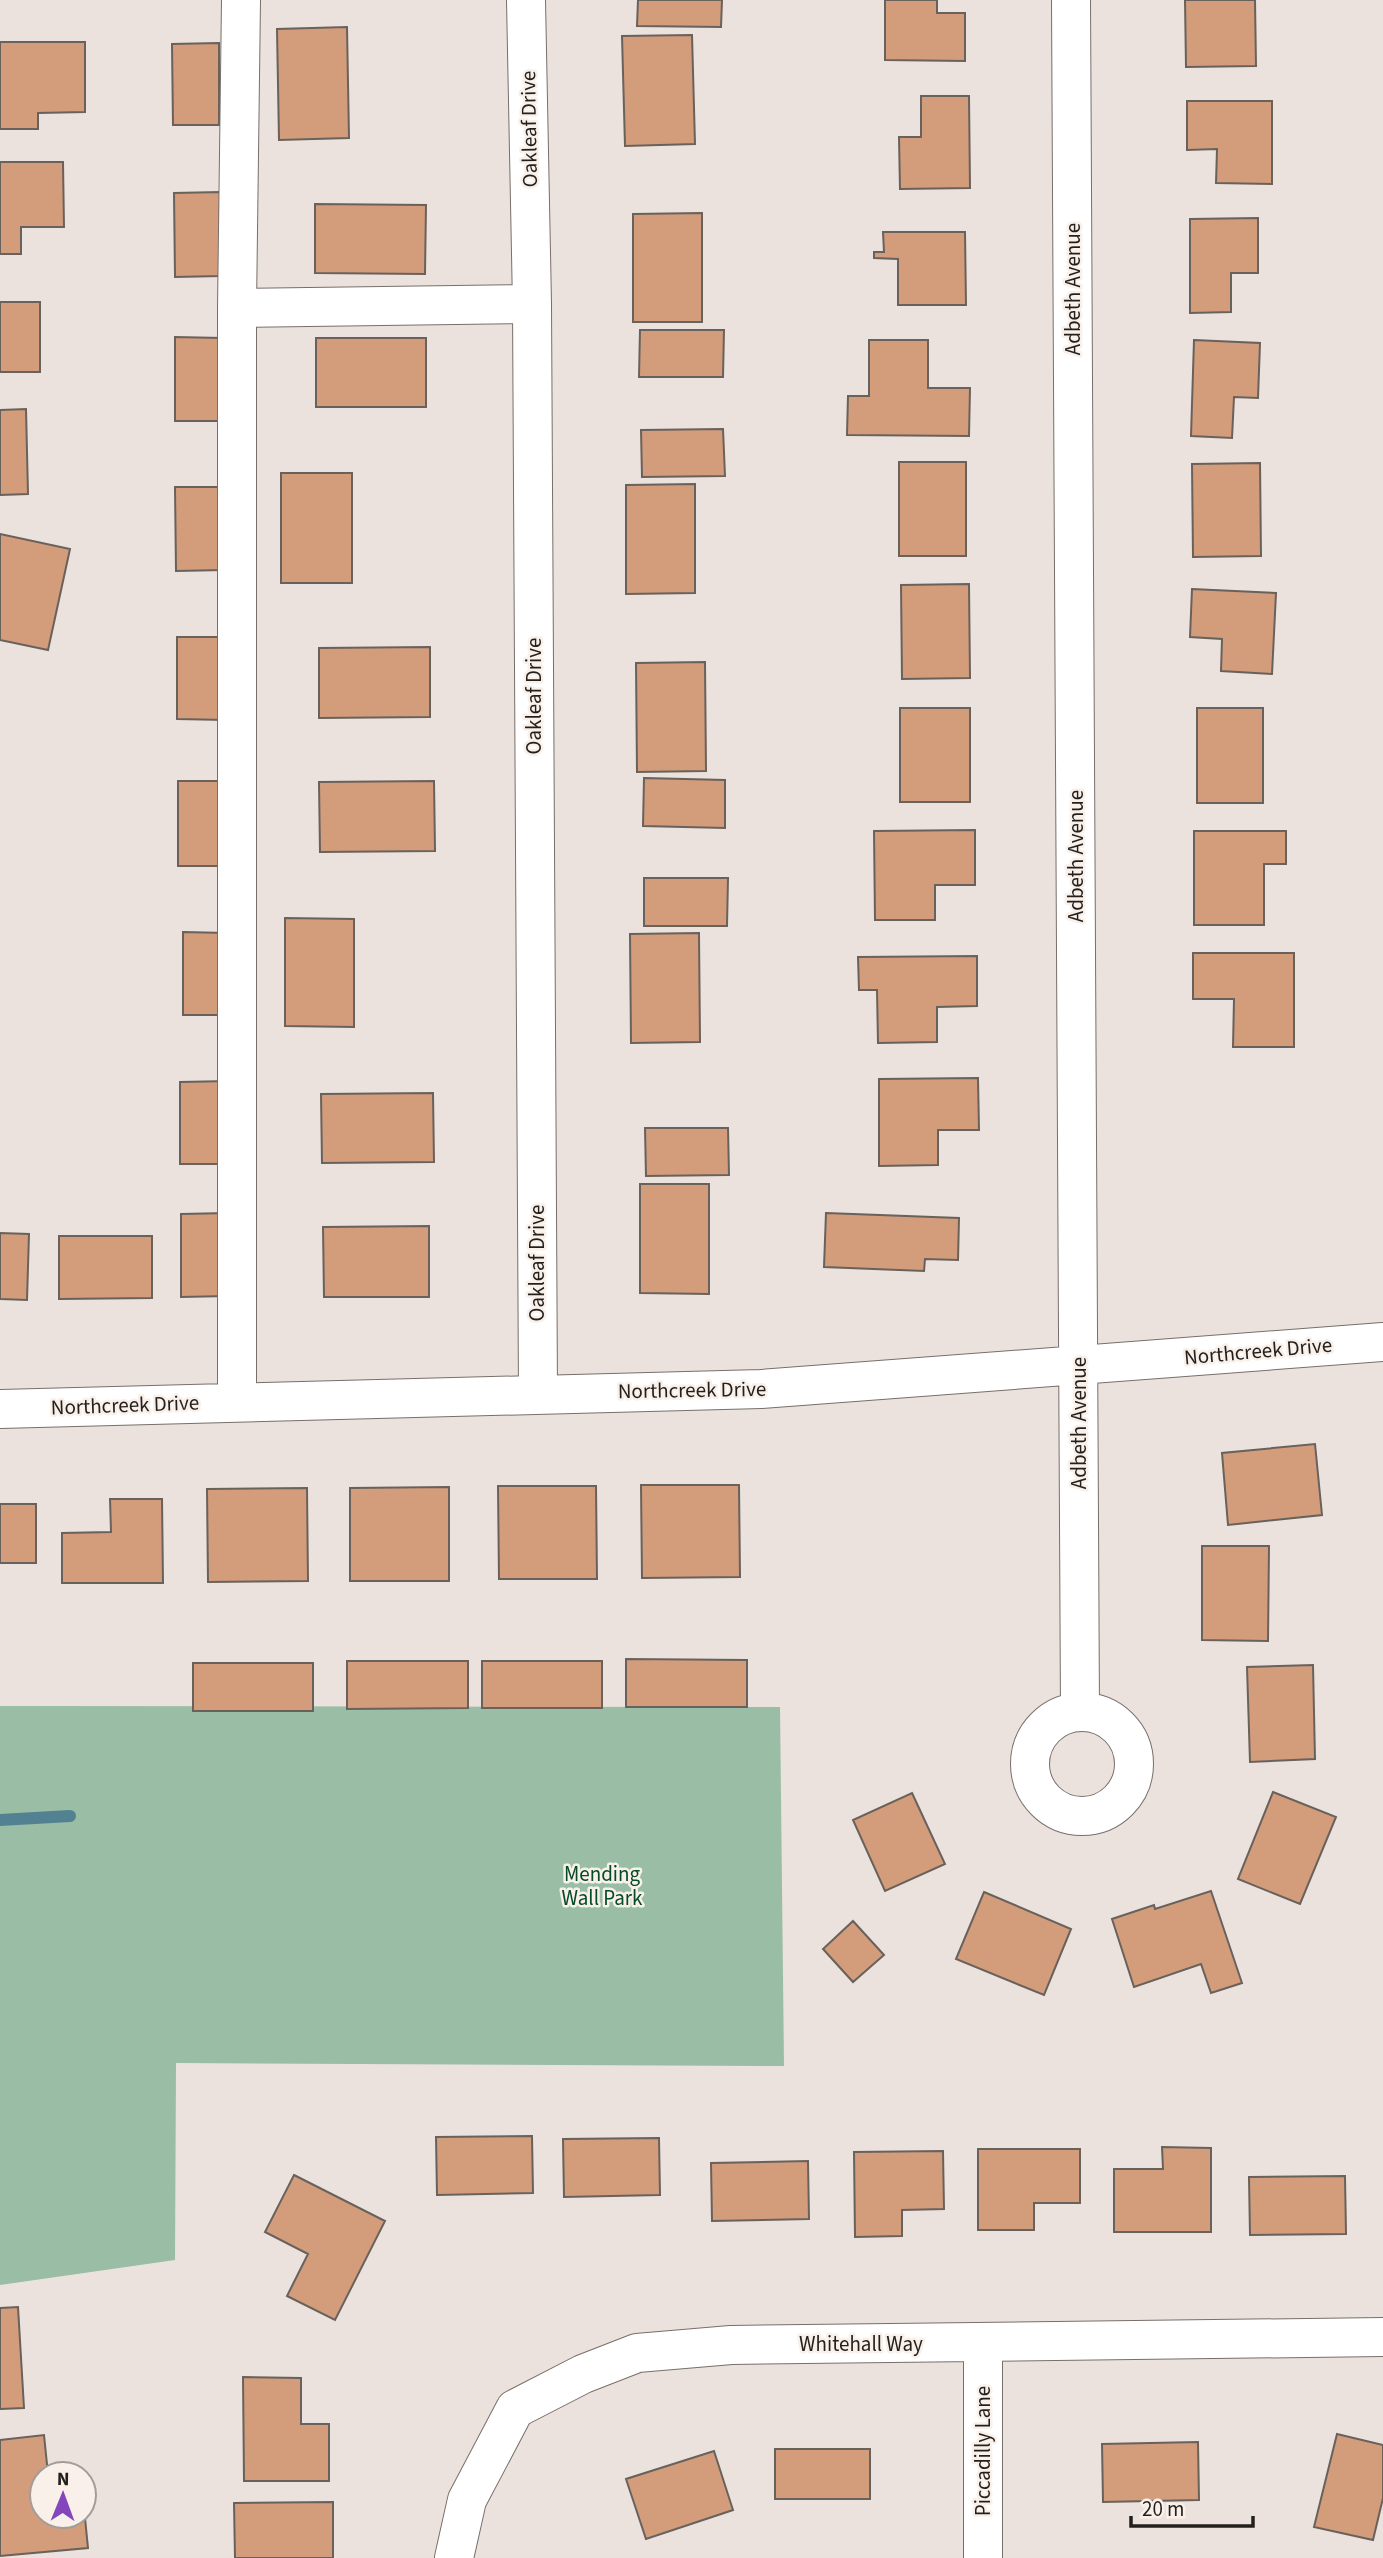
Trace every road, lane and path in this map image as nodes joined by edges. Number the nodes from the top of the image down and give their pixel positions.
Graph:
1 (241, 0) edge
2 (526, 0) edge
3 (1071, 0) edge
4 (532, 304) junction
5 (237, 308) junction
6 (1383, 1342) edge
7 (1079, 1366) junction
8 (538, 1393) junction
9 (237, 1402) junction
10 (0, 1409) edge
11 (1080, 1712) dead end
12 (1383, 2337) edge
13 (983, 2344) junction
14 (454, 2558) edge
15 (983, 2558) edge

1 - 5 street
2 - 4 street, Oakleaf Drive
3 - 7 street, Adbeth Avenue
4 - 5 street
4 - 8 street, Oakleaf Drive
5 - 9 street
6 - 7 street, Northcreek Drive
7 - 8 street, Northcreek Drive
7 - 11 street, Adbeth Avenue
8 - 9 street, Northcreek Drive
9 - 10 street, Northcreek Drive
12 - 13 street, Whitehall Way
13 - 14 street, Whitehall Way
13 - 15 street, Piccadilly Lane

